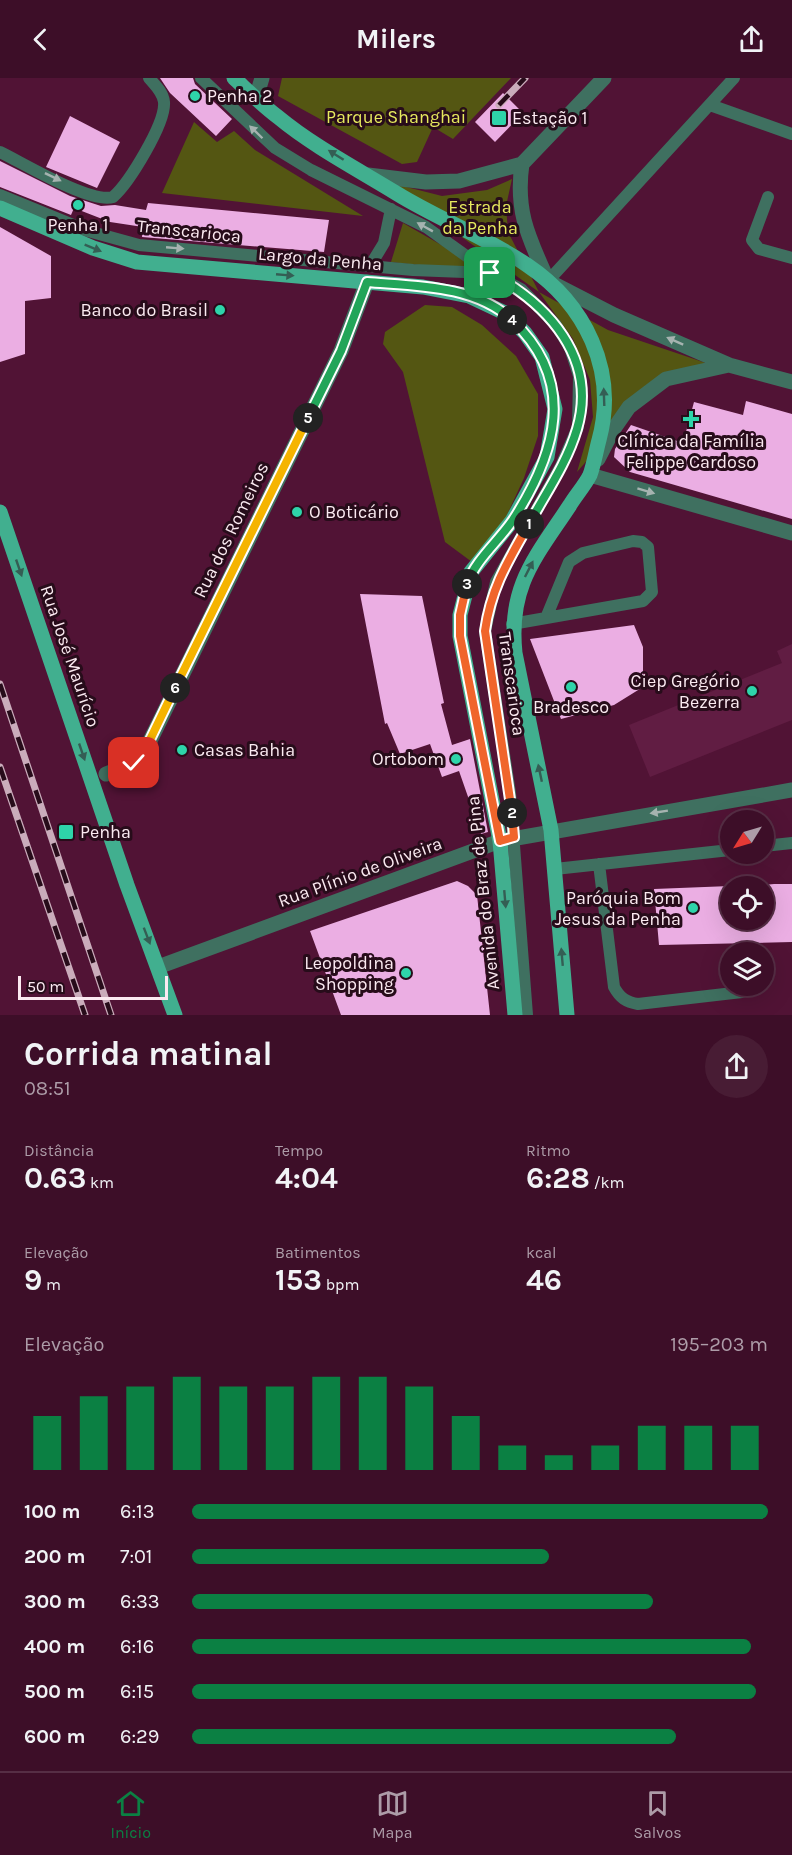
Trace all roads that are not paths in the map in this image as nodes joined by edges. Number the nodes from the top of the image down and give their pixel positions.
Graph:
1 (149, 78) edge
2 (201, 78) edge
3 (234, 78) edge
4 (262, 78) edge
5 (604, 78) edge
6 (734, 78) edge
7 (256, 98) junction
8 (710, 105) junction
9 (792, 134) edge
10 (0, 152) edge
11 (522, 164) junction
12 (368, 175) junction
13 (0, 195) edge
14 (768, 197) dead end
15 (0, 208) edge
16 (390, 209) junction
17 (792, 258) edge
18 (370, 266) junction
19 (490, 273) junction
20 (548, 281) junction
21 (367, 282) junction
22 (729, 364) junction
23 (792, 382) edge
24 (551, 436) joint
25 (590, 475) junction
26 (0, 512) edge
27 (792, 533) edge
28 (546, 618) junction
29 (512, 624) junction
30 (106, 774) dead end
31 (792, 790) edge
32 (551, 830) junction
33 (507, 839) junction
34 (792, 843) edge
35 (774, 845) edge
36 (720, 851) edge
37 (599, 864) junction
38 (555, 869) junction
39 (158, 967) junction
40 (720, 995) edge
41 (175, 1015) edge
42 (515, 1015) edge
43 (527, 1015) edge
44 (567, 1015) edge

10 -> 1 lane
16 -> 2 lane, Transcarioca
3 - 7 main road
4 - 7 street
5 - 11 street
6 - 8 lane
12 -> 7 main road
8 - 9 lane
8 - 20 lane
11 - 12 street
11 - 20 street
12 - 20 main road
13 -> 18 lane, Transcarioca
14 - 17 lane
15 -> 21 main road, Largo da Penha
16 - 18 lane
19 -> 16 lane, Transcarioca
18 - 19 lane, Transcarioca
19 - 33 lane, Transcarioca
22 -> 20 street
25 -> 20 main road
21 - 24 main road, Largo da Penha
21 - 30 street, Rua dos Romeiros
22 - 23 street
22 - 25 street
24 - 33 main road, Avenida do Braz de Pina
25 -> 27 street
29 -> 25 main road
26 -> 39 main road, Rua José Maurício
28 - 28 lane
28 - 29 lane
32 -> 29 main road
31 -> 32 street, Rua Plínio de Oliveira
32 - 33 street, Rua Plínio de Oliveira
32 - 38 main road
33 - 39 street, Rua Plínio de Oliveira
33 -> 42 main road, Avenida do Braz de Pina
33 - 43 lane, Transcarioca
34 - 35 lane
36 - 37 lane
37 - 38 lane
37 - 40 lane
44 -> 38 main road
39 - 41 main road, Rua José Maurício

